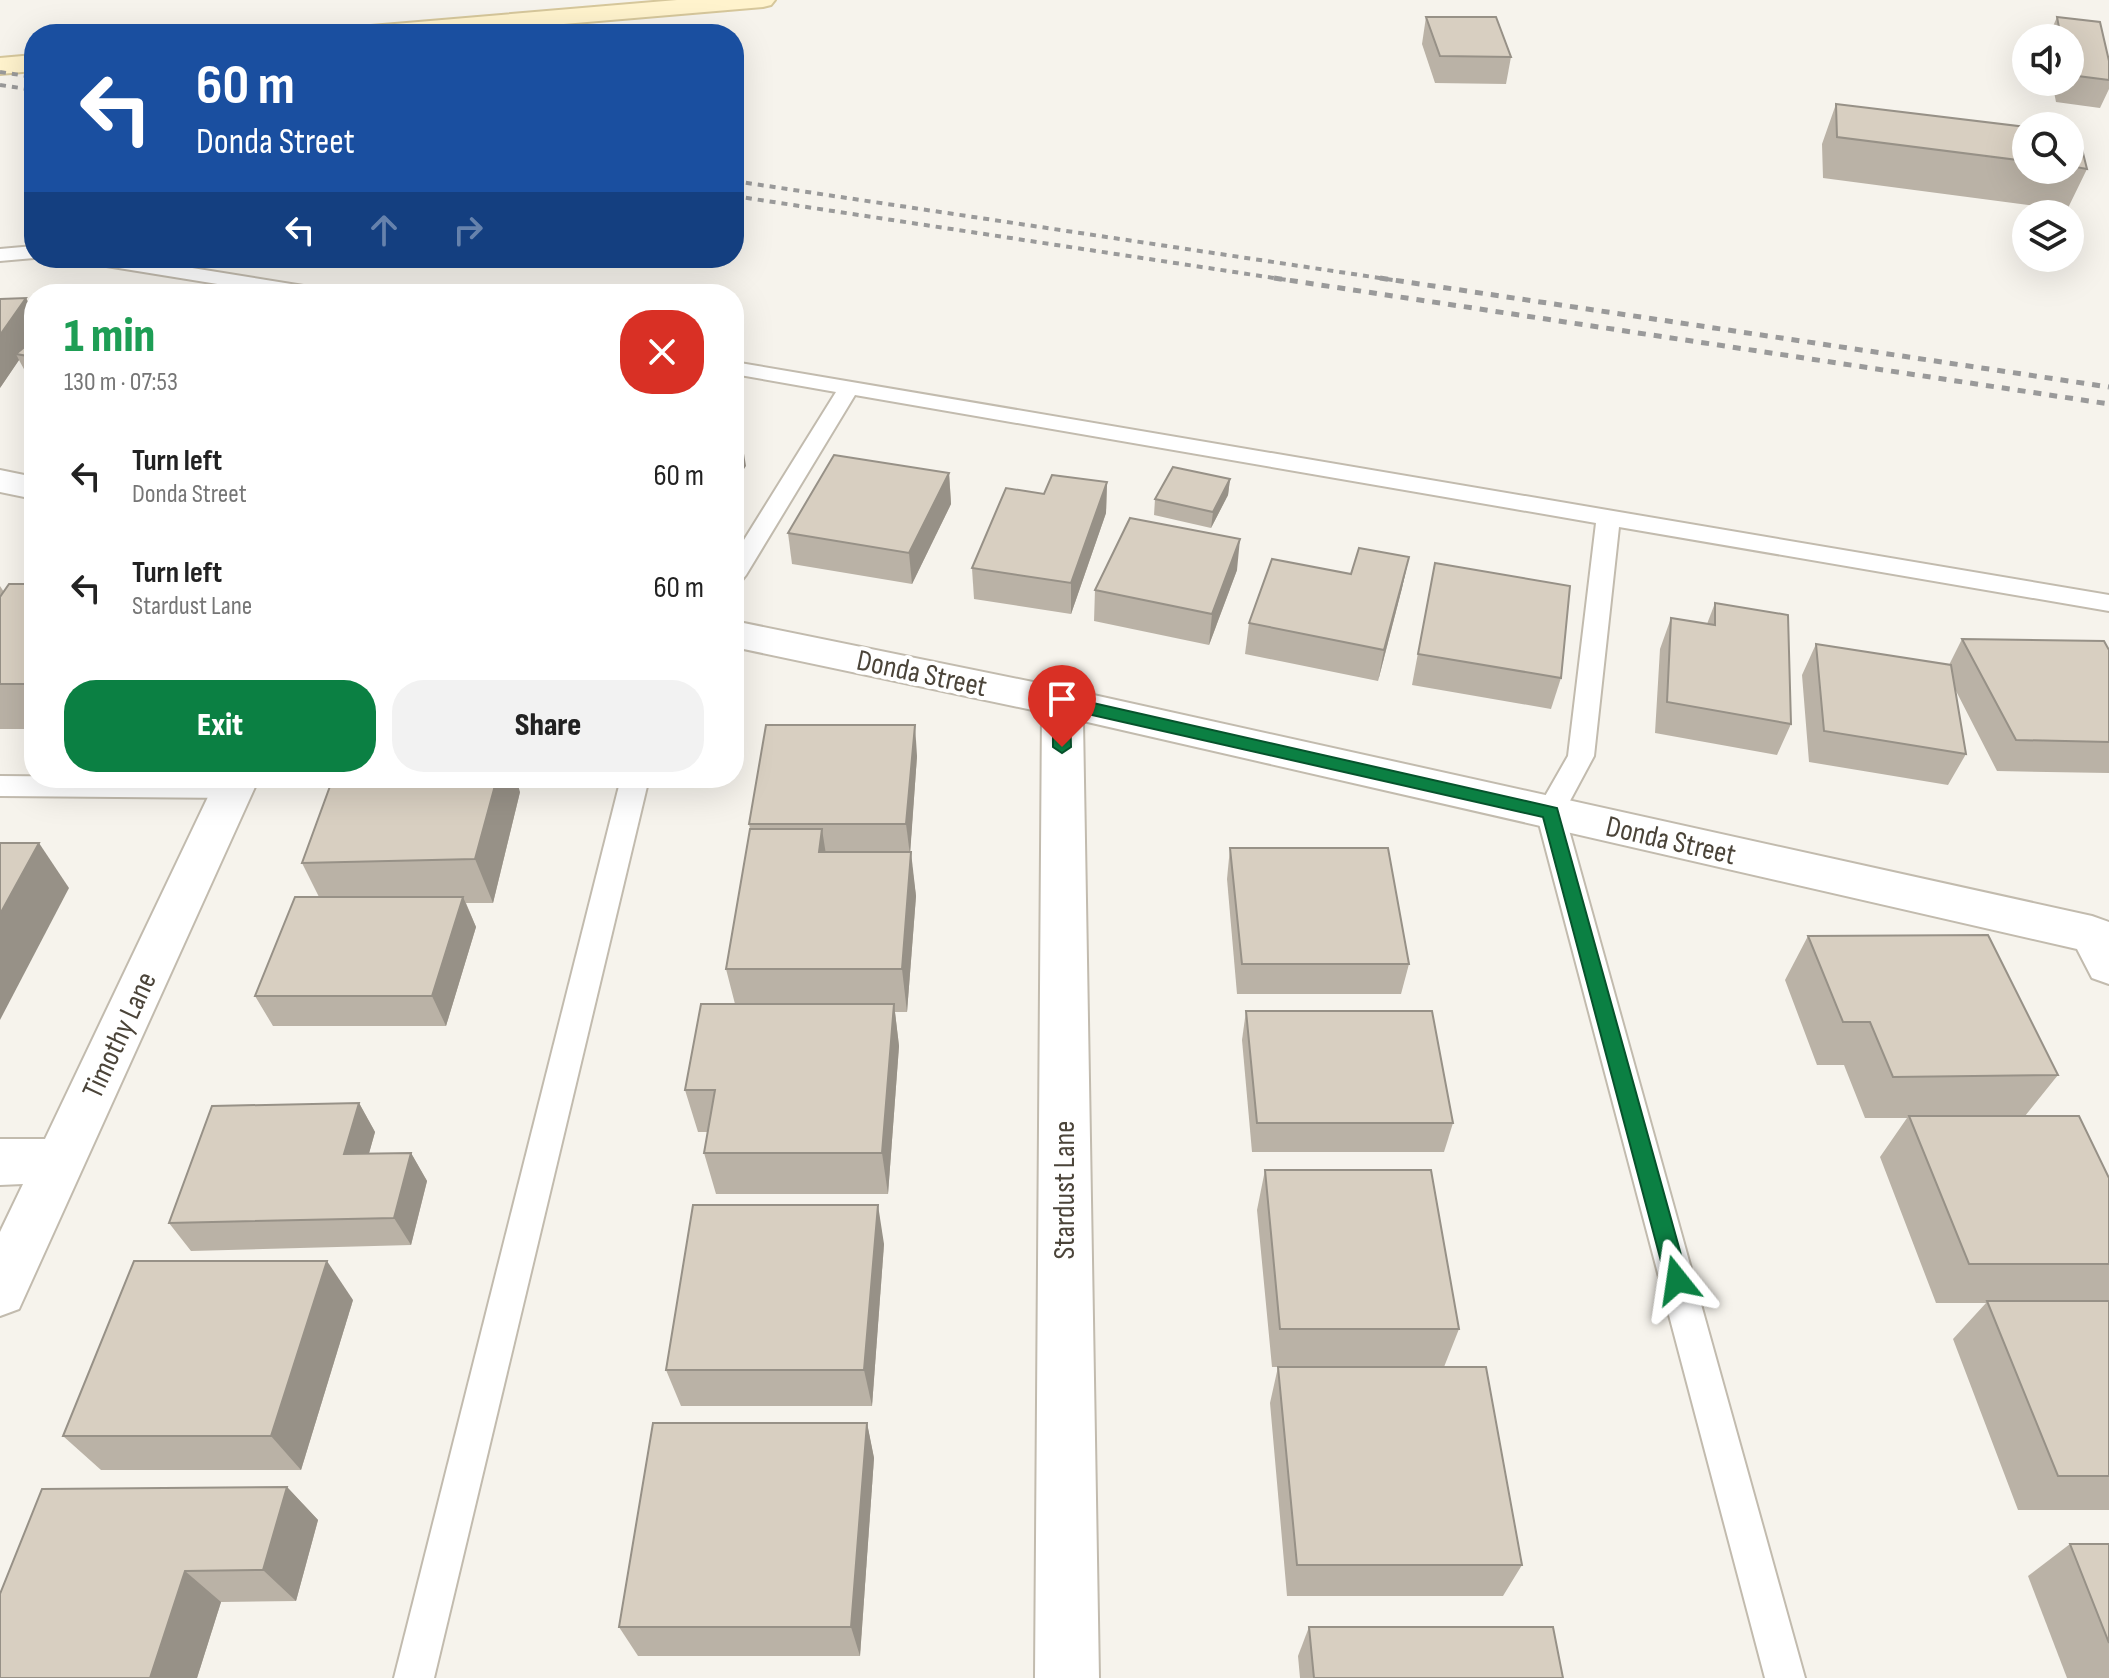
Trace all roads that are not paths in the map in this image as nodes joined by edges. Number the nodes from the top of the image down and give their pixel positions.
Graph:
1 (763, 0) edge
2 (474, 24) edge
3 (24, 64) edge
4 (0, 66) edge
5 (24, 253) edge
6 (0, 255) edge
7 (156, 268) edge
8 (254, 284) edge
9 (744, 370) edge
10 (849, 388) junction
11 (0, 481) edge
12 (24, 486) edge
13 (1608, 518) junction
14 (744, 559) edge
15 (2109, 603) edge
16 (744, 636) edge
17 (1062, 702) junction
18 (0, 786) edge
19 (24, 786) edge
20 (234, 788) edge
21 (633, 788) edge
22 (1550, 812) junction
23 (2101, 950) edge
24 (61, 1161) junction
25 (0, 1162) edge
26 (0, 1291) edge
27 (414, 1678) edge
28 (1067, 1678) edge
29 (1785, 1678) edge

1 - 2 main road
3 - 4 main road
5 - 6 lane
7 - 8 lane
9 - 10 lane
10 - 13 lane
10 - 14 lane
11 - 12 street
13 - 15 lane
13 - 22 lane
16 - 17 street, Donda Street
17 - 22 street, Donda Street
17 - 28 street, Stardust Lane
18 - 19 lane
20 - 24 street, Timothy Lane
21 - 27 lane
22 - 23 street, Donda Street
22 - 29 lane
24 - 25 street
24 - 26 street, Timothy Lane

